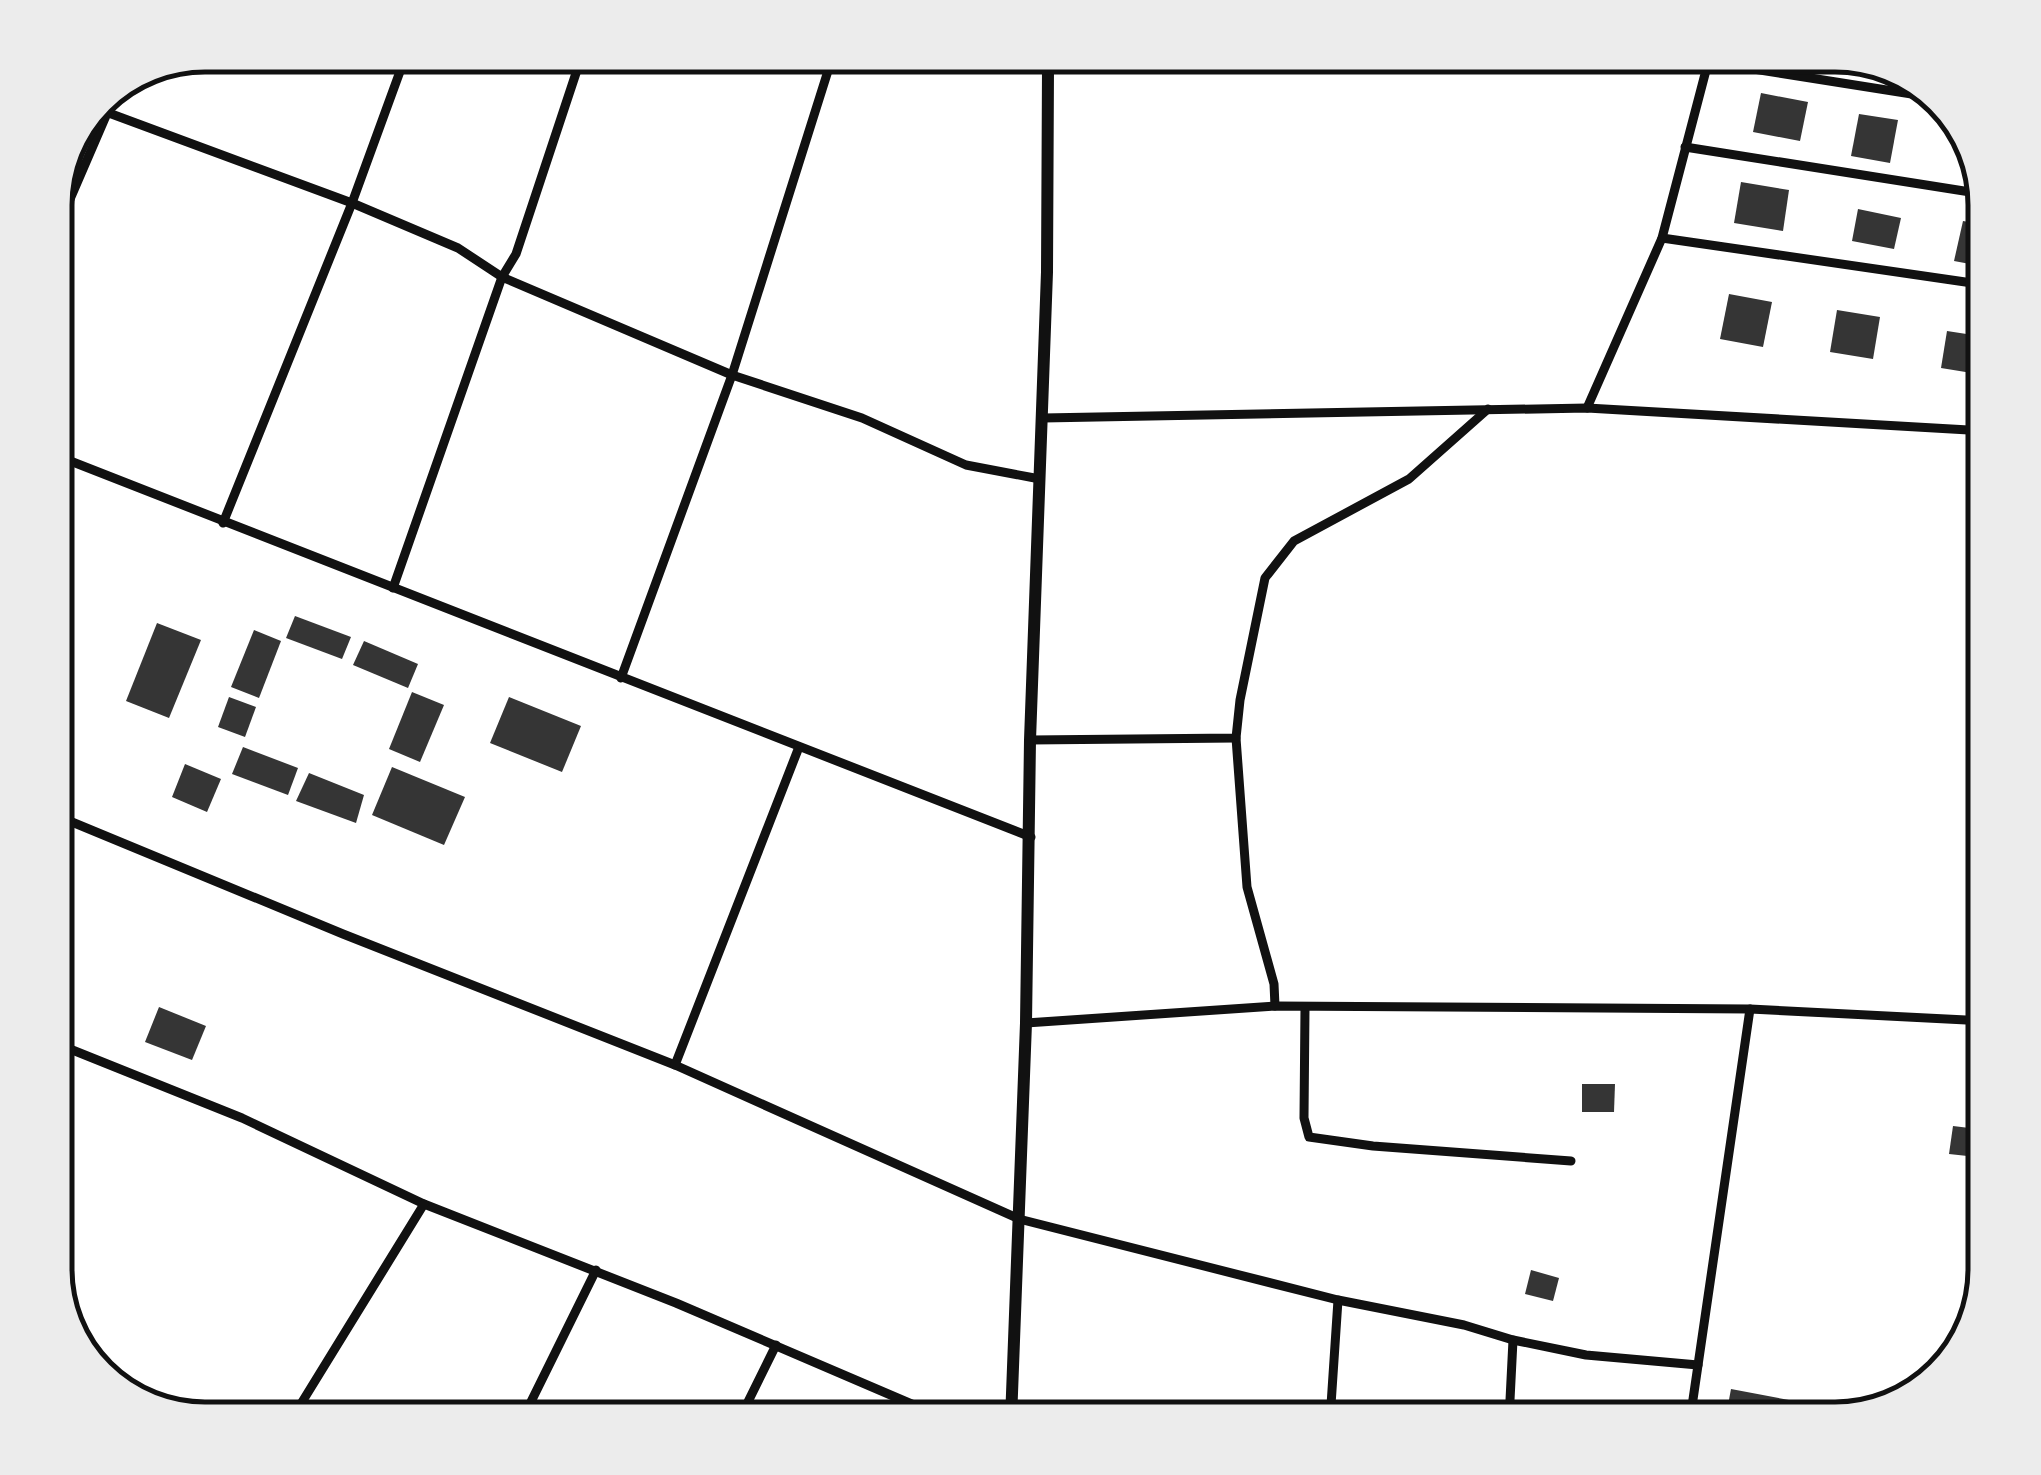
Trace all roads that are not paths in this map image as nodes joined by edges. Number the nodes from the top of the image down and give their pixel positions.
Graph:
1 (400, 72) edge
2 (576, 72) edge
3 (828, 72) edge
4 (1047, 72) edge
5 (1706, 72) edge
6 (1789, 72) edge
7 (1904, 92) edge
8 (111, 114) edge
9 (94, 135) edge
10 (1685, 146) junction
11 (75, 182) edge
12 (1967, 191) edge
13 (352, 203) junction
14 (1662, 238) junction
15 (502, 278) junction
16 (1968, 282) edge
17 (732, 374) junction
18 (1587, 408) junction
19 (1488, 409) junction
20 (1043, 418) junction
21 (1968, 430) edge
22 (73, 462) edge
23 (1040, 478) junction
24 (223, 523) junction
25 (394, 588) junction
26 (621, 678) junction
27 (1236, 738) junction
28 (1030, 740) junction
29 (798, 747) junction
30 (73, 822) edge
31 (1030, 838) junction
32 (1275, 1006) junction
33 (1305, 1008) junction
34 (1750, 1010) junction
35 (1968, 1020) edge
36 (1026, 1023) junction
37 (73, 1050) edge
38 (675, 1064) junction
39 (1571, 1161) dead end
40 (424, 1204) junction
41 (1019, 1218) junction
42 (596, 1270) junction
43 (1338, 1300) junction
44 (1513, 1340) junction
45 (776, 1344) junction
46 (1698, 1365) junction
47 (301, 1402) edge
48 (531, 1402) edge
49 (748, 1402) edge
50 (908, 1402) edge
51 (1011, 1402) edge
52 (1331, 1402) edge
53 (1509, 1402) edge
54 (1693, 1402) edge

1 - 13 street
2 - 15 street
3 - 17 street
4 - 20 main road
5 - 10 street
6 - 7 street
8 - 13 street
9 - 11 street
10 - 12 street
10 - 14 street
13 - 15 street
13 - 24 street
14 - 16 street
14 - 18 street
15 - 17 street
15 - 25 street
17 - 23 street
17 - 26 street
18 - 19 street
18 - 21 street
19 - 20 street
19 - 27 street
20 - 23 main road
22 - 24 street
23 - 28 main road
24 - 25 street
25 - 26 street
26 - 29 street
27 - 28 street
27 - 32 street
28 - 31 main road
29 - 31 street
29 - 38 street
30 - 38 street
31 - 36 main road
32 - 33 street
32 - 36 street
33 - 34 street
33 - 39 street
34 - 35 street
34 - 46 street
36 - 41 main road
37 - 40 street
38 - 41 street
40 - 42 street
40 - 47 street
41 - 43 street
41 - 51 main road
42 - 45 street
42 - 48 street
43 - 44 street
43 - 52 street
44 - 46 street
44 - 53 street
45 - 49 street
45 - 50 street
46 - 54 street

